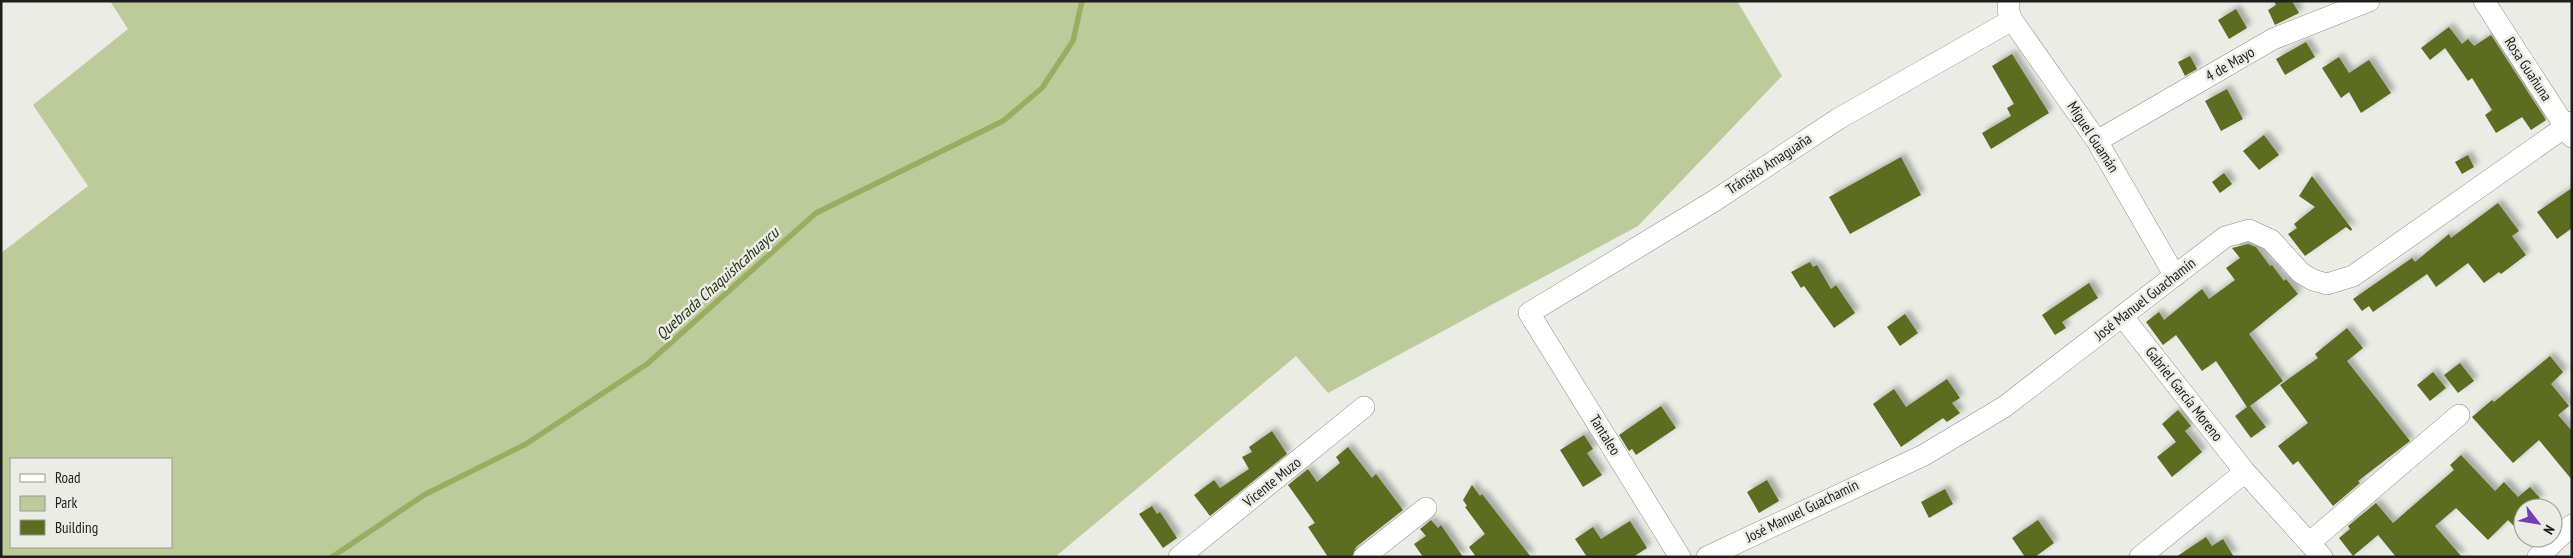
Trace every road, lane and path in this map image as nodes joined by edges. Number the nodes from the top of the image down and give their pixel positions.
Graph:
1 (2369, 1) edge
2 (2484, 1) edge
3 (2010, 6) edge
4 (2570, 129) edge
5 (2098, 141) junction
6 (2175, 276) junction
7 (1529, 313) joint
8 (2122, 317) junction
9 (1364, 407) dead end
10 (2459, 415) dead end
11 (2245, 472) junction
12 (1426, 508) dead end
13 (2572, 525) edge
14 (2315, 550) edge
15 (1180, 557) edge
16 (1364, 557) edge
17 (1680, 557) edge
18 (1707, 557) edge
19 (2140, 557) edge
20 (2538, 557) edge

1 - 5 street, 4 de Mayo
2 - 4 street, Rosa Guañuna
3 - 5 street, Miguel Guamán
3 - 7 street, Tránsito Amaguaña
4 - 6 street, José Manuel Guachamín
5 - 6 street, Miguel Guamán
6 - 8 street, José Manuel Guachamín
7 - 17 street, Tantaleo
8 - 11 street, Gabriel García Moreno
8 - 18 street, José Manuel Guachamín
9 - 15 street, Vicente Muzo
10 - 14 street
11 - 14 street, Gabriel García Moreno
11 - 19 street
12 - 16 street
13 - 20 street

